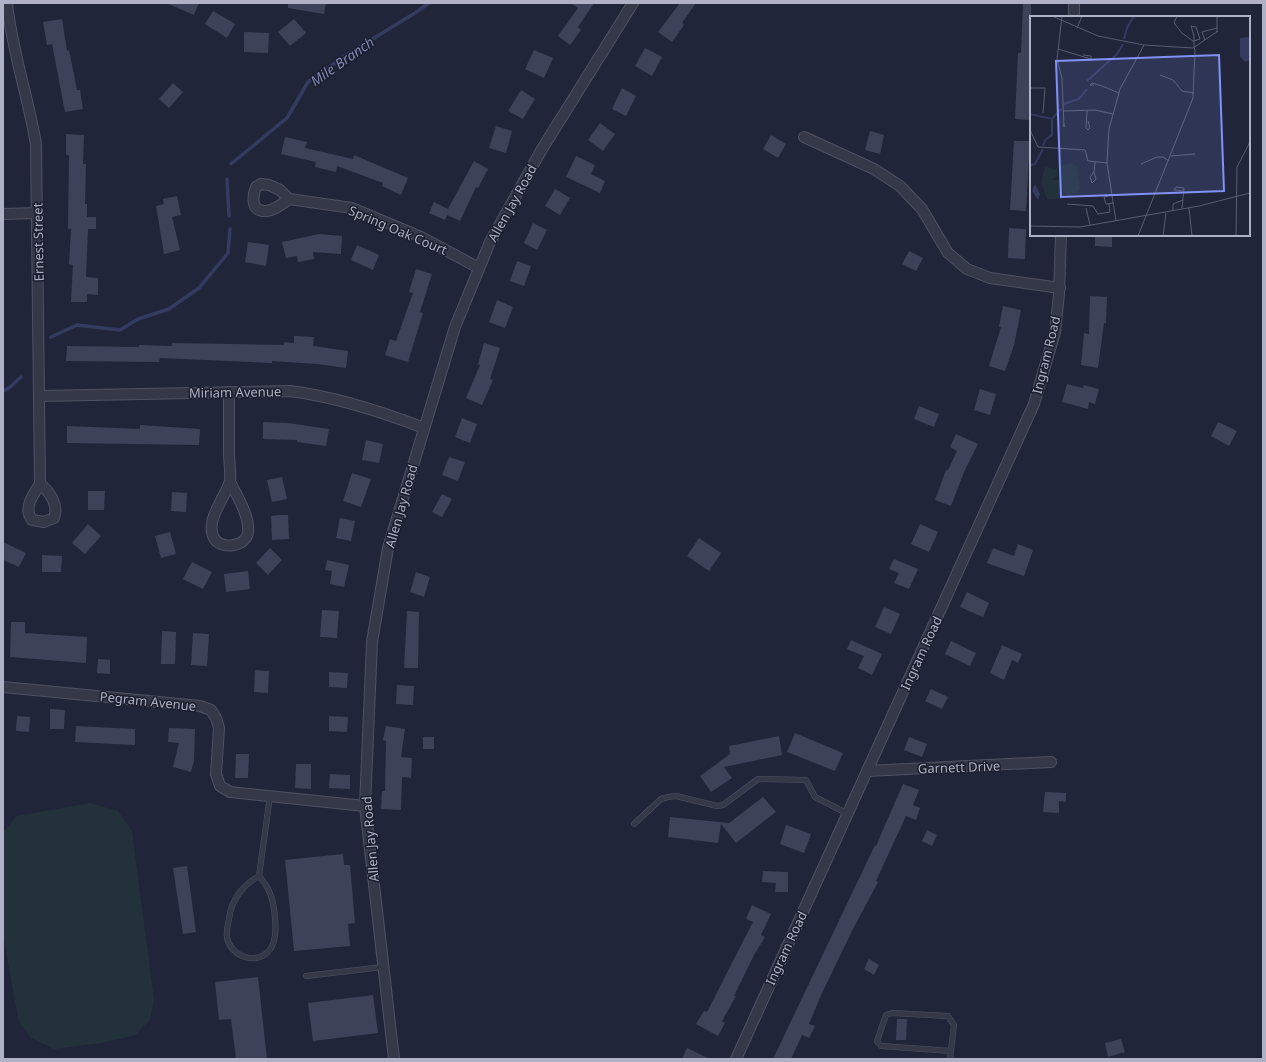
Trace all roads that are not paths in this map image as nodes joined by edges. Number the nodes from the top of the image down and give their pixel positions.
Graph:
1 (7, 3) edge
2 (633, 3) edge
3 (1074, 3) edge
4 (1074, 16) edge
5 (804, 137) dead end
6 (289, 198) dead end
7 (38, 213) junction
8 (3, 214) edge
9 (1061, 236) edge
10 (479, 268) junction
11 (1060, 288) junction
12 (228, 392) junction
13 (40, 396) junction
14 (424, 428) junction
15 (230, 482) junction
16 (40, 484) dead end
17 (3, 687) edge
18 (1051, 762) dead end
19 (867, 771) junction
20 (270, 796) junction
21 (365, 806) junction
22 (848, 814) junction
23 (634, 824) dead end
24 (260, 876) junction
25 (383, 967) junction
26 (306, 976) dead end
27 (951, 1051) junction
28 (394, 1059) edge
29 (736, 1059) edge
30 (950, 1059) edge

1 - 7 street, Ernest Street
2 - 10 street, Allen Jay Road
3 - 4 street
5 - 11 street
6 - 10 street, Spring Oak Court
7 - 8 street
7 - 13 street, Ernest Street
9 - 11 street, Ingram Road
10 - 14 street, Allen Jay Road
11 - 19 street, Ingram Road
12 - 13 street, Miriam Avenue
12 - 14 street, Miriam Avenue
12 - 15 street
13 - 16 street, Ernest Street
14 - 21 street, Allen Jay Road
15 - 15 street
17 - 20 street, Pegram Avenue
18 - 19 street, Garnett Drive
19 - 22 street, Ingram Road
20 - 21 street, Pegram Avenue
20 - 24 lane
21 - 25 street, Allen Jay Road
22 - 23 lane
22 - 29 street, Ingram Road
24 - 24 lane
25 - 26 lane
25 - 28 street, Allen Jay Road
27 - 27 lane
27 - 30 lane

